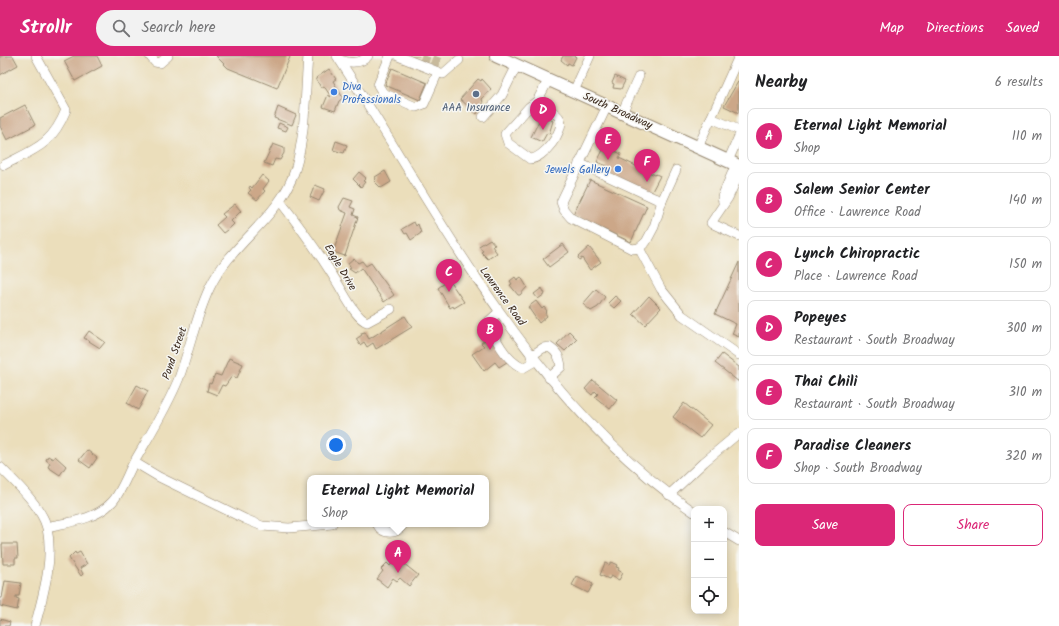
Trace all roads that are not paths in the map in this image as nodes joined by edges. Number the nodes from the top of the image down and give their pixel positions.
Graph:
1 (36, 56) edge
2 (150, 56) edge
3 (168, 56) edge
4 (308, 56) edge
5 (368, 56) edge
6 (390, 56) edge
7 (590, 56) edge
8 (739, 56) edge
9 (458, 57) edge
10 (502, 57) edge
11 (339, 58) edge
12 (407, 58) edge
13 (517, 65) junction
14 (435, 69) junction
15 (639, 76) dead end
16 (549, 79) junction
17 (574, 91) junction
18 (537, 102) junction
19 (607, 106) junction
20 (622, 113) junction
21 (483, 117) dead end
22 (711, 118) junction
23 (739, 130) edge
24 (739, 136) edge
25 (698, 147) junction
26 (579, 163) junction
27 (4, 165) dead end
28 (736, 166) edge
29 (676, 170) dead end
30 (280, 201) junction
31 (662, 201) junction
32 (739, 236) edge
33 (639, 248) junction
34 (390, 309) dead end
35 (499, 312) junction
36 (739, 355) edge
37 (533, 358) junction
38 (549, 378) junction
39 (739, 433) edge
40 (134, 462) junction
41 (0, 468) edge
42 (669, 495) junction
43 (691, 510) edge
44 (47, 527) junction
45 (307, 527) edge
46 (379, 527) edge
47 (402, 527) edge
48 (727, 534) edge
49 (739, 541) edge
50 (35, 626) edge

1 - 27 street
2 - 3 street
4 - 30 street, Pond Street
5 - 11 street
6 - 14 street
7 - 17 street
8 - 22 street
9 - 14 street
10 - 13 main road, South Broadway
11 - 35 street, Lawrence Road
12 - 14 street
13 - 16 main road, South Broadway
13 - 21 street
15 - 20 street
16 - 17 main road, South Broadway
16 - 18 street
17 - 19 main road, South Broadway
18 - 18 street
19 - 20 main road, South Broadway
19 - 26 street
20 - 25 main road, South Broadway
22 - 23 street
22 - 25 street
24 - 28 street
25 - 28 main road, South Broadway
26 - 31 street
26 - 33 street
28 - 32 street
29 - 31 street
30 - 34 street, Eagle Drive
30 - 40 street, Pond Street
31 - 33 street
33 - 36 street
35 - 37 street, Lawrence Road
35 - 37 street
37 - 38 street, Lawrence Road
37 - 38 street
38 - 42 street, Lawrence Road
39 - 42 street
40 - 44 street, Pond Street
40 - 45 street
41 - 44 street
42 - 43 street, Lawrence Road
44 - 50 street
46 - 47 street
48 - 49 street

